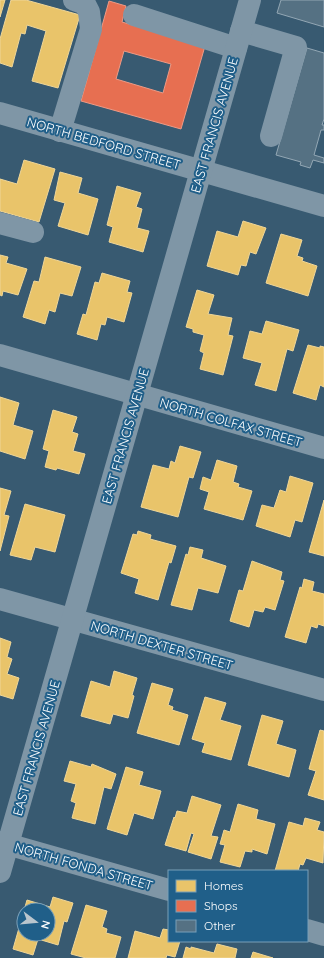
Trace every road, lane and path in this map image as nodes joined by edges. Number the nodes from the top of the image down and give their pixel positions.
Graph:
1 (74, 0) edge
2 (250, 0) edge
3 (134, 15) dead end
4 (239, 39) junction
5 (0, 113) edge
6 (60, 131) junction
7 (271, 136) dead end
8 (201, 171) junction
9 (324, 206) edge
10 (0, 222) edge
11 (33, 232) dead end
12 (0, 355) edge
13 (138, 395) junction
14 (324, 448) edge
15 (0, 599) edge
16 (72, 620) junction
17 (324, 690) edge
18 (4, 843) edge
19 (0, 872) edge
20 (168, 890) edge
21 (308, 930) edge
22 (324, 935) edge

1 - 6 street
2 - 4 street, EAST FRANCIS AVENUE
3 - 4 street
4 - 7 street
4 - 8 street, EAST FRANCIS AVENUE
5 - 6 street, NORTH BEDFORD STREET
6 - 8 street, NORTH BEDFORD STREET
8 - 9 street, NORTH BEDFORD STREET
8 - 13 street, EAST FRANCIS AVENUE
10 - 11 street
12 - 13 street, NORTH COLFAX STREET
13 - 14 street, NORTH COLFAX STREET
13 - 16 street, EAST FRANCIS AVENUE
15 - 16 street, NORTH DEXTER STREET
16 - 17 street, NORTH DEXTER STREET
16 - 18 street, EAST FRANCIS AVENUE
18 - 19 street, EAST FRANCIS AVENUE
18 - 20 street, NORTH FONDA STREET
21 - 22 street

